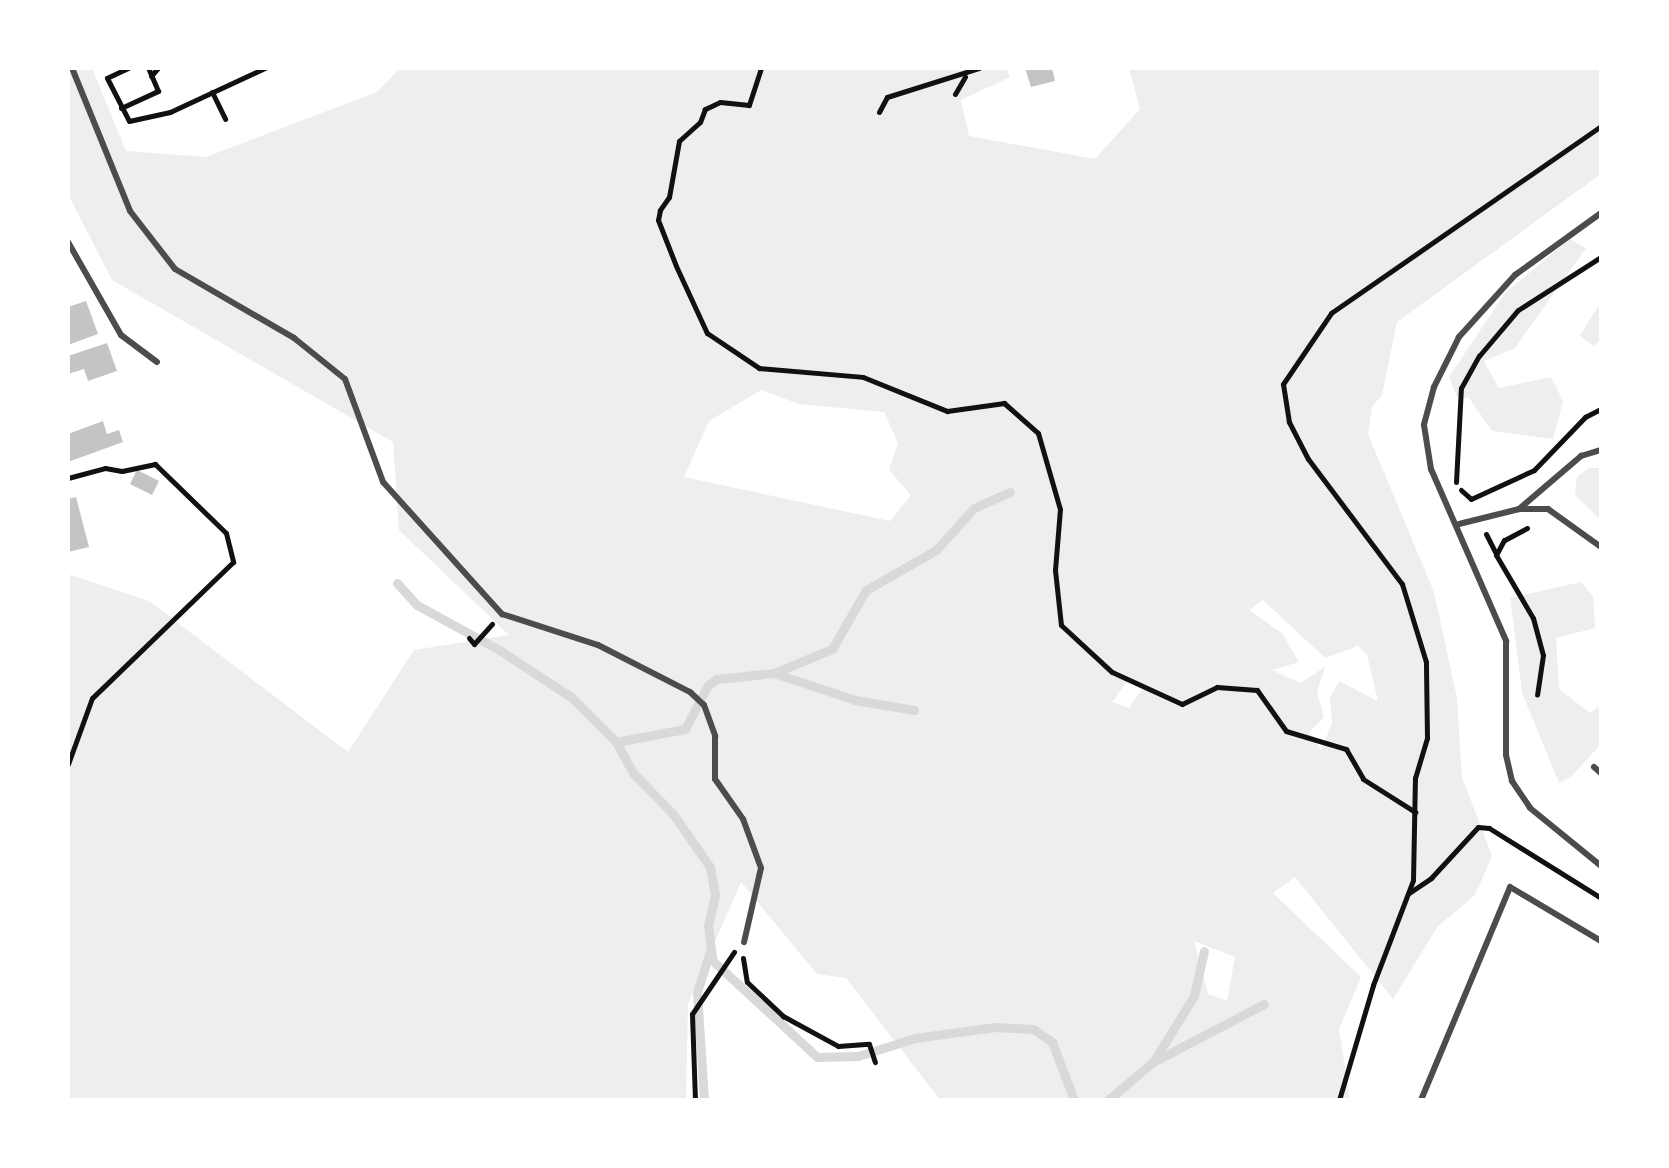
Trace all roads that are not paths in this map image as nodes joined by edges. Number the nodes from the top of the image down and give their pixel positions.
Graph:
1 (72, 68) edge
2 (1601, 213) edge
3 (68, 242) edge
4 (70, 251) edge
5 (157, 362) dead end
6 (1601, 450) edge
7 (1519, 509) junction
8 (1459, 524) junction
9 (1601, 547) edge
10 (1594, 767) dead end
11 (1601, 773) edge
12 (1601, 866) edge
13 (1601, 941) edge
14 (742, 943) road end
15 (1421, 1100) edge

1 - 14 lane
2 - 8 lane
3 - 4 lane
4 - 5 lane
6 - 7 lane
7 - 8 lane
7 - 9 lane
8 - 12 lane
10 - 11 lane
13 - 15 lane

